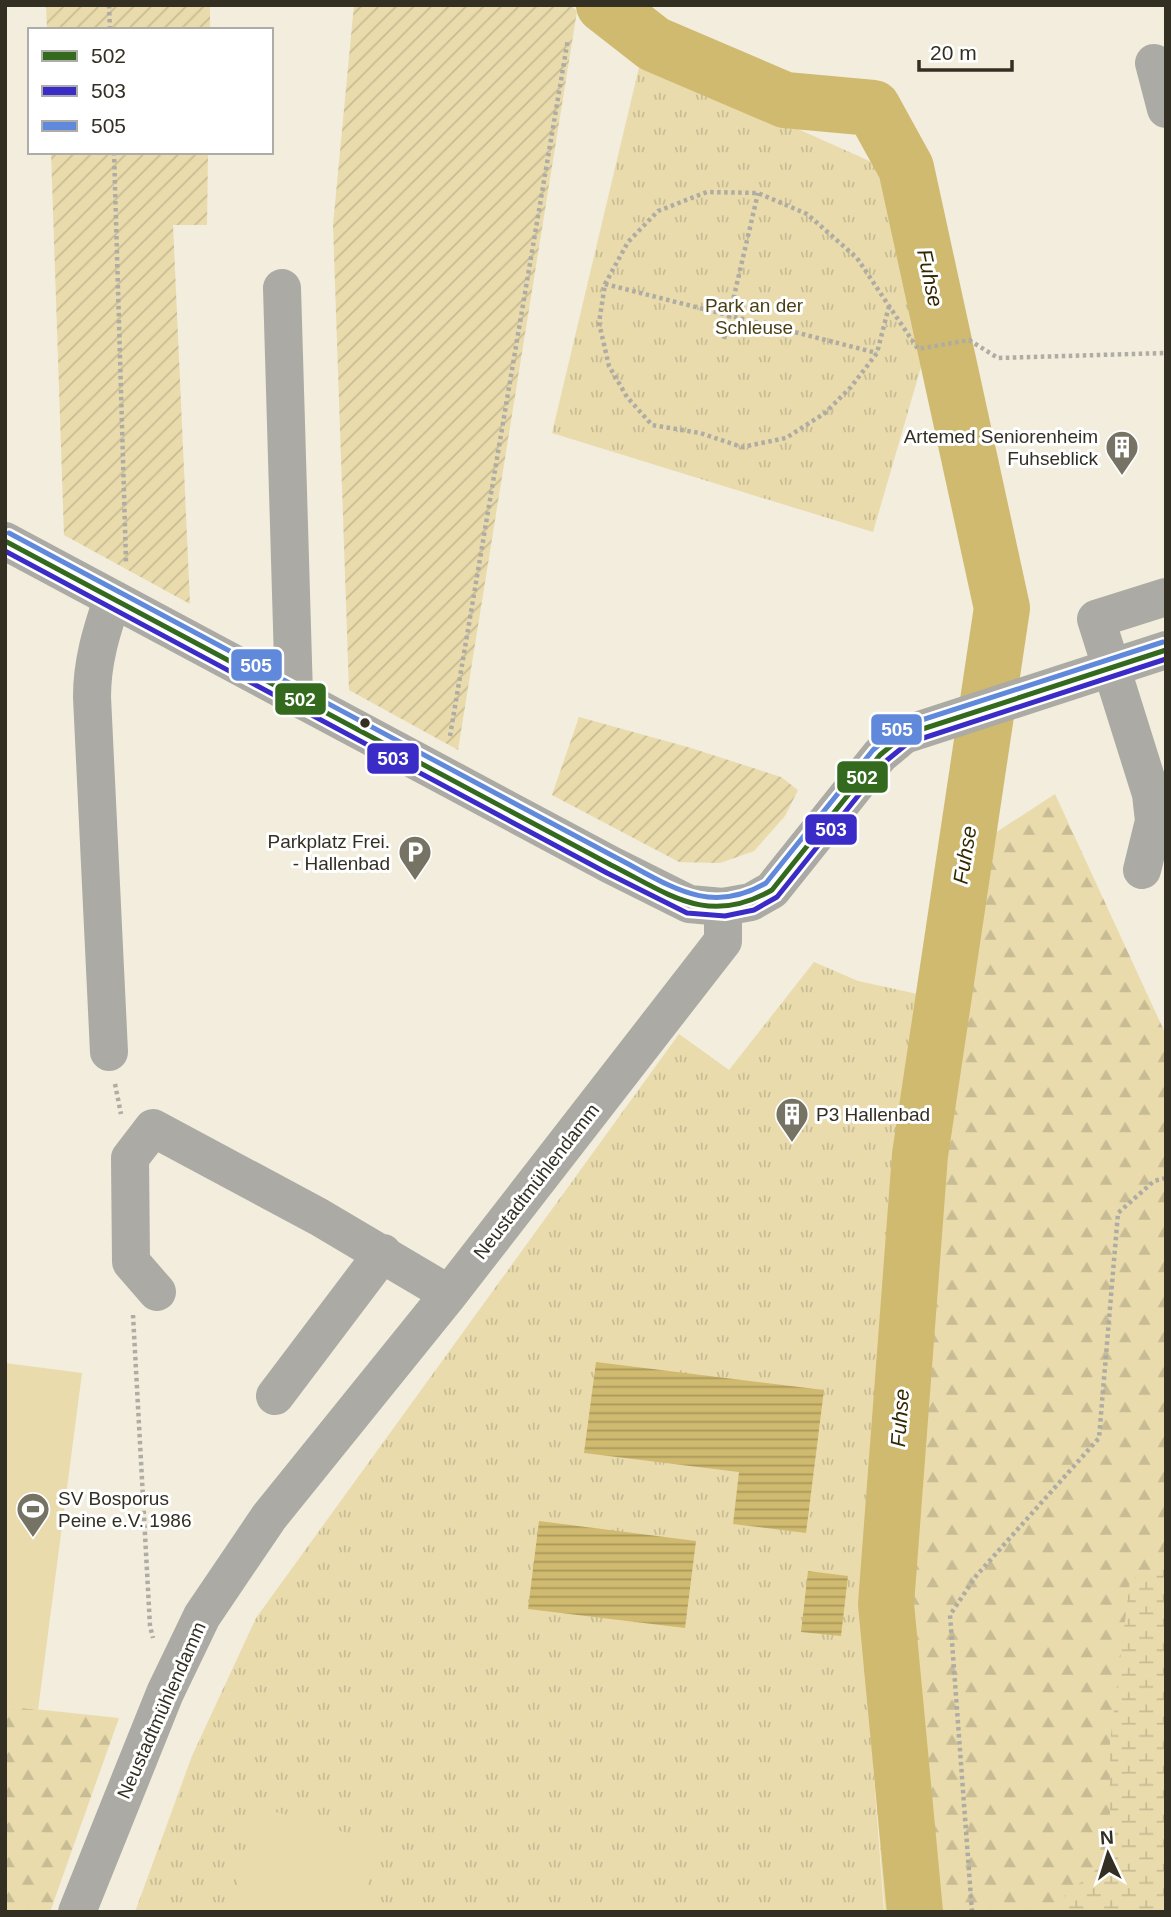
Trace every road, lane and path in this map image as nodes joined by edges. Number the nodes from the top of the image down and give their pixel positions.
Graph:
1 (109, 5) edge
2 (110, 28) edge
3 (568, 39) dead end
4 (1154, 63) dead end
5 (1166, 109) edge
6 (114, 154) edge
7 (758, 193) junction
8 (605, 284) junction
9 (282, 288) dead end
10 (889, 306) junction
11 (730, 315) junction
12 (724, 339) dead end
13 (877, 353) junction
14 (1166, 353) edge
15 (5, 541) edge
16 (126, 562) dead end
17 (1166, 597) edge
18 (112, 600) junction
19 (1166, 650) edge
20 (1111, 668) junction
21 (294, 695) junction
22 (450, 736) dead end
23 (1142, 870) dead end
24 (723, 907) junction
25 (109, 1052) joint
26 (130, 1158) junction
27 (1166, 1178) edge
28 (383, 1253) junction
29 (131, 1262) junction
30 (157, 1292) dead end
31 (449, 1294) junction
32 (275, 1396) dead end
33 (153, 1639) dead end
34 (77, 1912) edge
35 (972, 1912) edge

1 - 2 path
3 - 22 path
4 - 5 street
6 - 16 path
7 - 8 path
7 - 10 path
7 - 11 path
8 - 11 path
8 - 13 path
9 - 21 street
10 - 13 path
10 - 14 path
11 - 12 path
11 - 13 path
15 - 18 street
17 - 20 street
18 - 21 street
18 - 25 street
19 - 20 street
20 - 23 street
20 - 24 street
21 - 24 street
24 - 31 street, Neustadtmühlendamm
25 - 26 path
26 - 28 street
26 - 29 street
27 - 35 path
28 - 31 street
28 - 32 street
29 - 30 street
29 - 33 path
31 - 34 street, Neustadtmühlendamm

